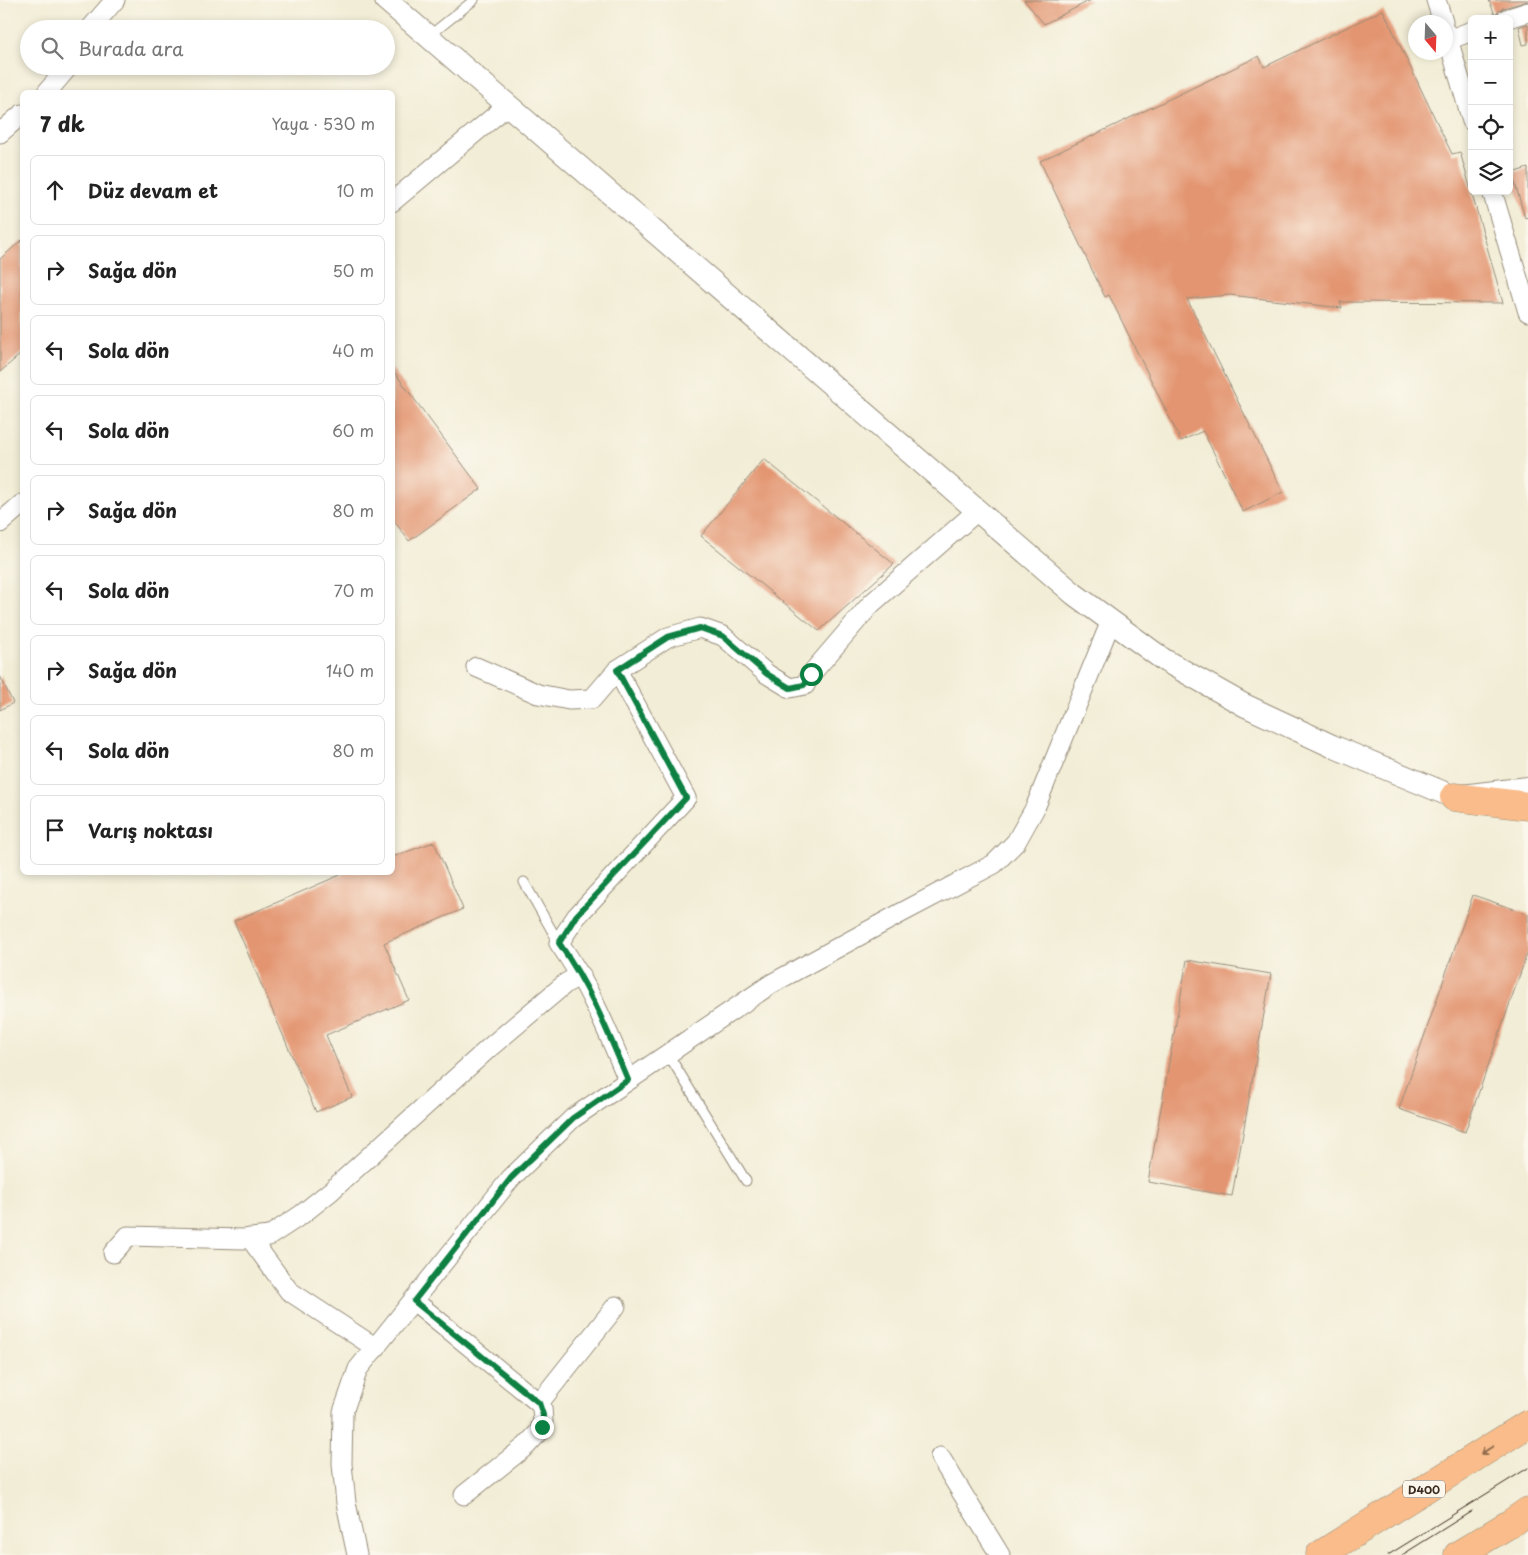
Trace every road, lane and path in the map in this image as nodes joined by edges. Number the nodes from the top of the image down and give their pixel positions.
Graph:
1 (114, 0) edge
2 (386, 0) edge
3 (474, 0) edge
4 (1436, 0) edge
5 (1528, 12) edge
6 (1440, 15) edge
7 (1513, 17) edge
8 (97, 20) edge
9 (1468, 31) edge
10 (1453, 32) edge
11 (429, 37) junction
12 (1453, 58) edge
13 (62, 75) edge
14 (50, 90) edge
15 (508, 105) junction
16 (1468, 108) edge
17 (20, 116) edge
18 (0, 133) edge
19 (1493, 195) edge
20 (395, 199) edge
21 (1528, 312) edge
22 (20, 506) edge
23 (977, 511) junction
24 (0, 523) edge
25 (1111, 621) junction
26 (476, 667) dead end
27 (617, 670) junction
28 (1524, 793) edge
29 (1454, 797) joint
30 (524, 882) dead end
31 (559, 943) junction
32 (580, 975) junction
33 (668, 1054) junction
34 (628, 1080) junction
35 (746, 1182) dead end
36 (250, 1238) junction
37 (113, 1253) dead end
38 (414, 1301) junction
39 (616, 1306) dead end
40 (376, 1348) junction
41 (539, 1403) junction
42 (1528, 1424) edge
43 (940, 1457) dead end
44 (464, 1495) dead end
45 (1522, 1516) edge
46 (357, 1555) edge
47 (1000, 1555) edge
48 (1320, 1555) edge
49 (1458, 1555) edge

1 - 8 street
2 - 11 street
3 - 11 lane
4 - 6 street
5 - 7 street
9 - 10 street
11 - 15 street
12 - 16 street
13 - 14 street
15 - 20 street
15 - 23 street
17 - 18 street
19 - 21 street
22 - 24 street
23 - 25 street
23 - 27 street
25 - 29 street
25 - 33 street
26 - 27 street
27 - 31 street
28 - 29 highway
30 - 31 lane
31 - 32 street
32 - 34 street
32 - 36 street
33 - 34 street
33 - 35 lane
34 - 38 street
36 - 37 street
36 - 40 street
38 - 40 street
38 - 41 street
39 - 41 street
40 - 46 street
41 - 44 street
42 -> 48 highway, D400
43 - 47 street
45 - 49 highway

